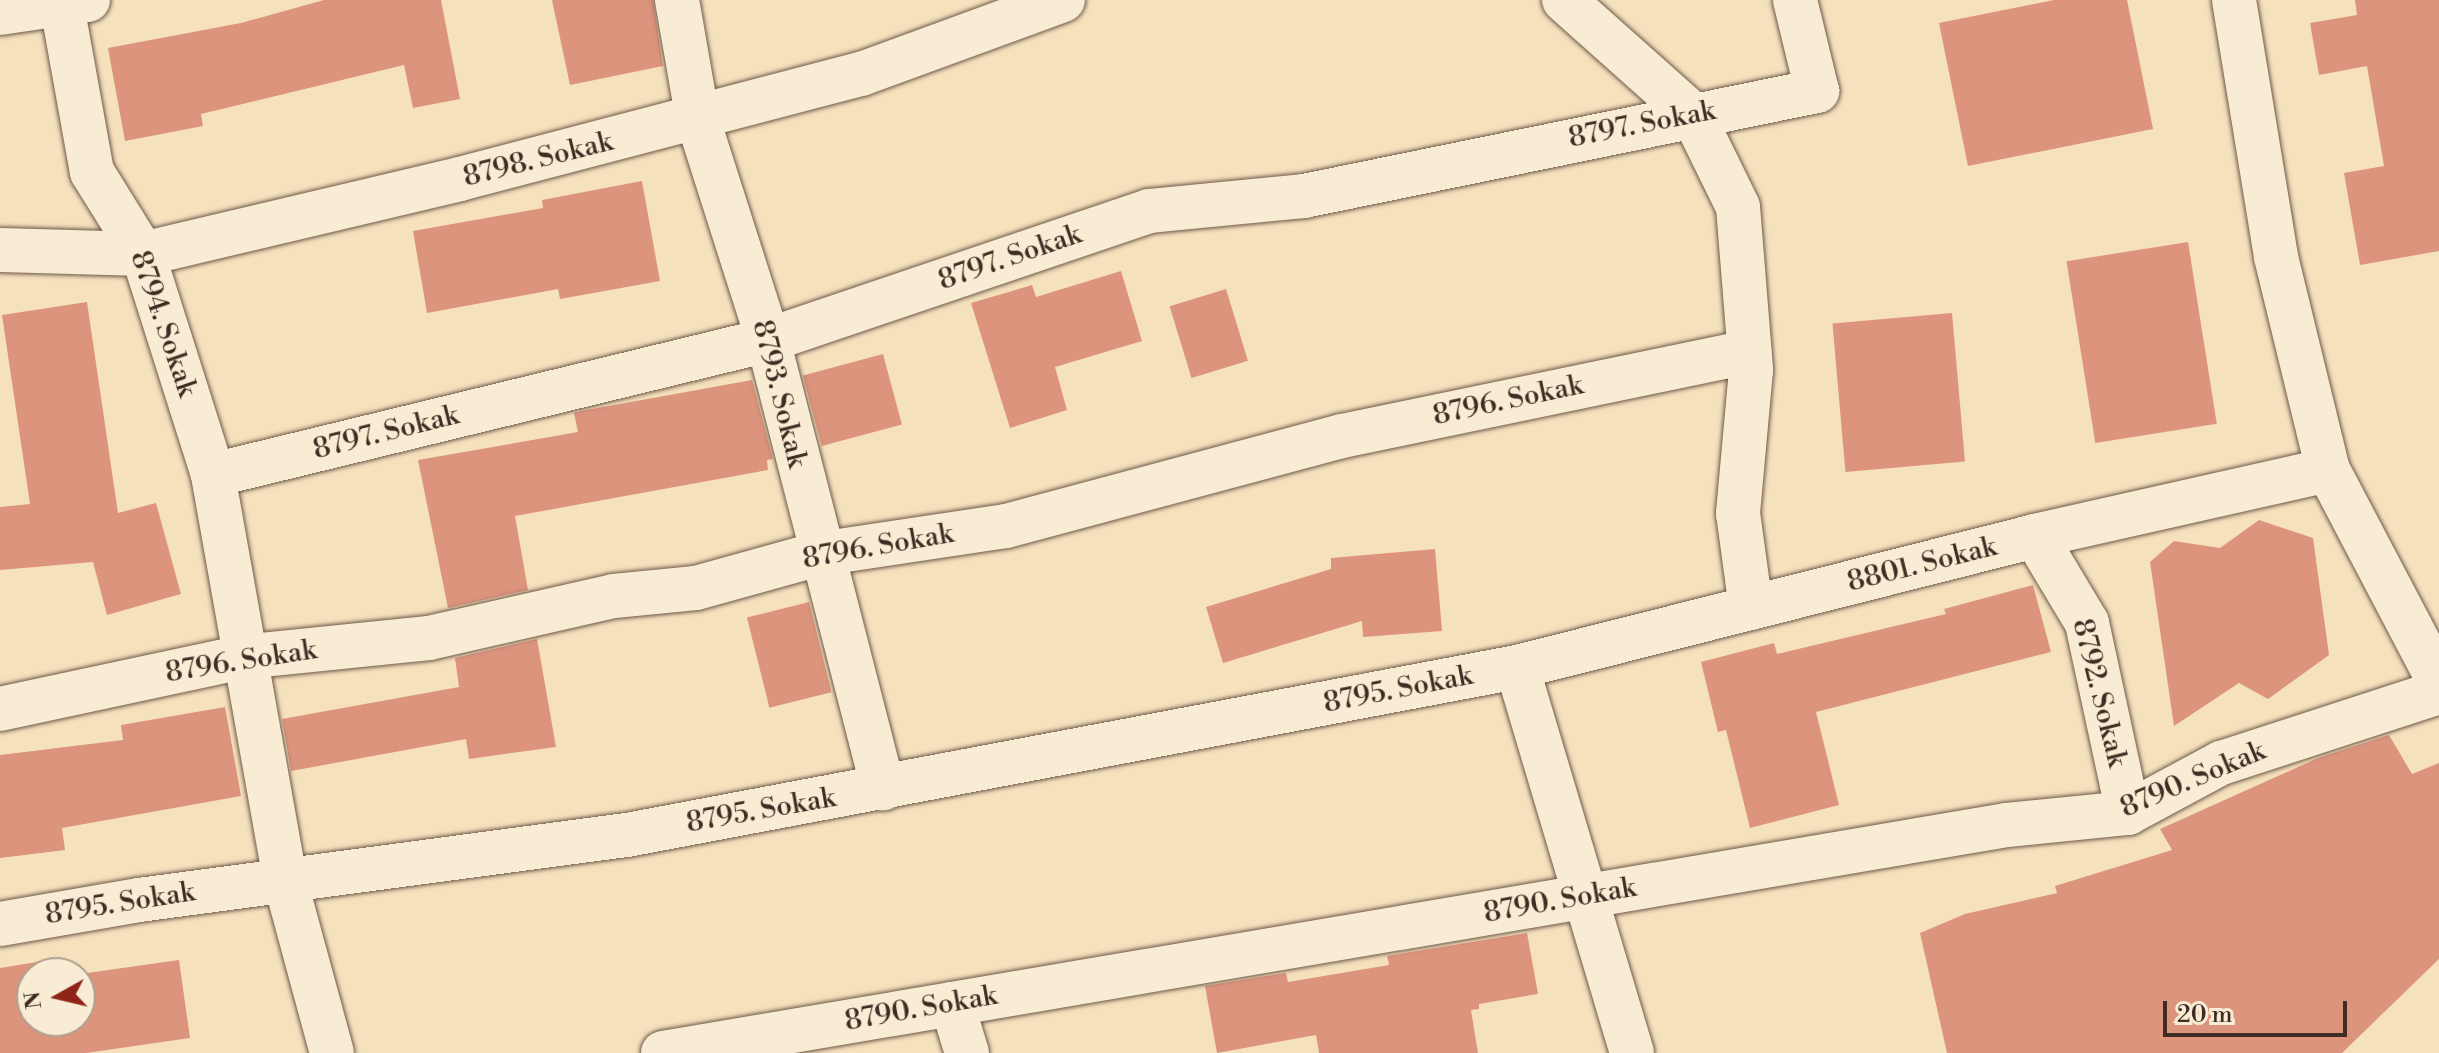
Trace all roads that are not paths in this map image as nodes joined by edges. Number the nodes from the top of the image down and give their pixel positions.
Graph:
1 (677, 0) edge
2 (1063, 0) edge
3 (1564, 0) edge
4 (1795, 0) edge
5 (2234, 0) edge
6 (71, 2) edge
7 (0, 13) edge
8 (1693, 115) junction
9 (698, 120) junction
10 (0, 250) edge
11 (143, 254) junction
12 (768, 340) junction
13 (1749, 352) junction
14 (2328, 470) junction
15 (213, 475) junction
16 (2035, 536) junction
17 (819, 554) junction
18 (1751, 608) junction
19 (242, 657) junction
20 (1517, 667) junction
21 (2439, 681) edge
22 (2439, 692) edge
23 (0, 709) edge
24 (883, 788) junction
25 (2128, 813) junction
26 (285, 880) junction
27 (1585, 896) junction
28 (0, 924) edge
29 (952, 1004) junction
30 (332, 1053) edge
31 (663, 1053) edge
32 (967, 1053) edge
33 (1632, 1053) edge

1 - 9 street, 8793. Sokak
2 - 9 street, 8798. Sokak
3 - 8 street
4 - 8 street, 8797. Sokak
5 - 14 street
6 - 7 street
6 - 11 street, 8794. Sokak
8 - 12 street, 8797. Sokak
8 - 13 street
9 - 11 street, 8798. Sokak
9 - 12 street, 8793. Sokak
10 - 11 street, 8798. Sokak
11 - 15 street, 8794. Sokak
12 - 15 street, 8797. Sokak
12 - 17 street, 8793. Sokak
13 - 17 street, 8796. Sokak
13 - 18 street
14 - 16 street, 8801. Sokak
14 - 21 street
15 - 19 street, 8794. Sokak
16 - 18 street, 8801. Sokak
16 - 25 street, 8792. Sokak
17 - 19 street, 8796. Sokak
17 - 24 street, 8793. Sokak
18 - 20 street, 8801. Sokak
19 - 23 street, 8796. Sokak
19 - 26 street, 8794. Sokak
20 - 24 street, 8795. Sokak
20 - 27 street
22 - 25 street, 8790. Sokak
24 - 26 street, 8795. Sokak
25 - 27 street, 8790. Sokak
26 - 28 street, 8795. Sokak
26 - 30 street, 8794. Sokak
27 - 29 street, 8790. Sokak
27 - 33 street
29 - 31 street, 8790. Sokak
29 - 32 street

